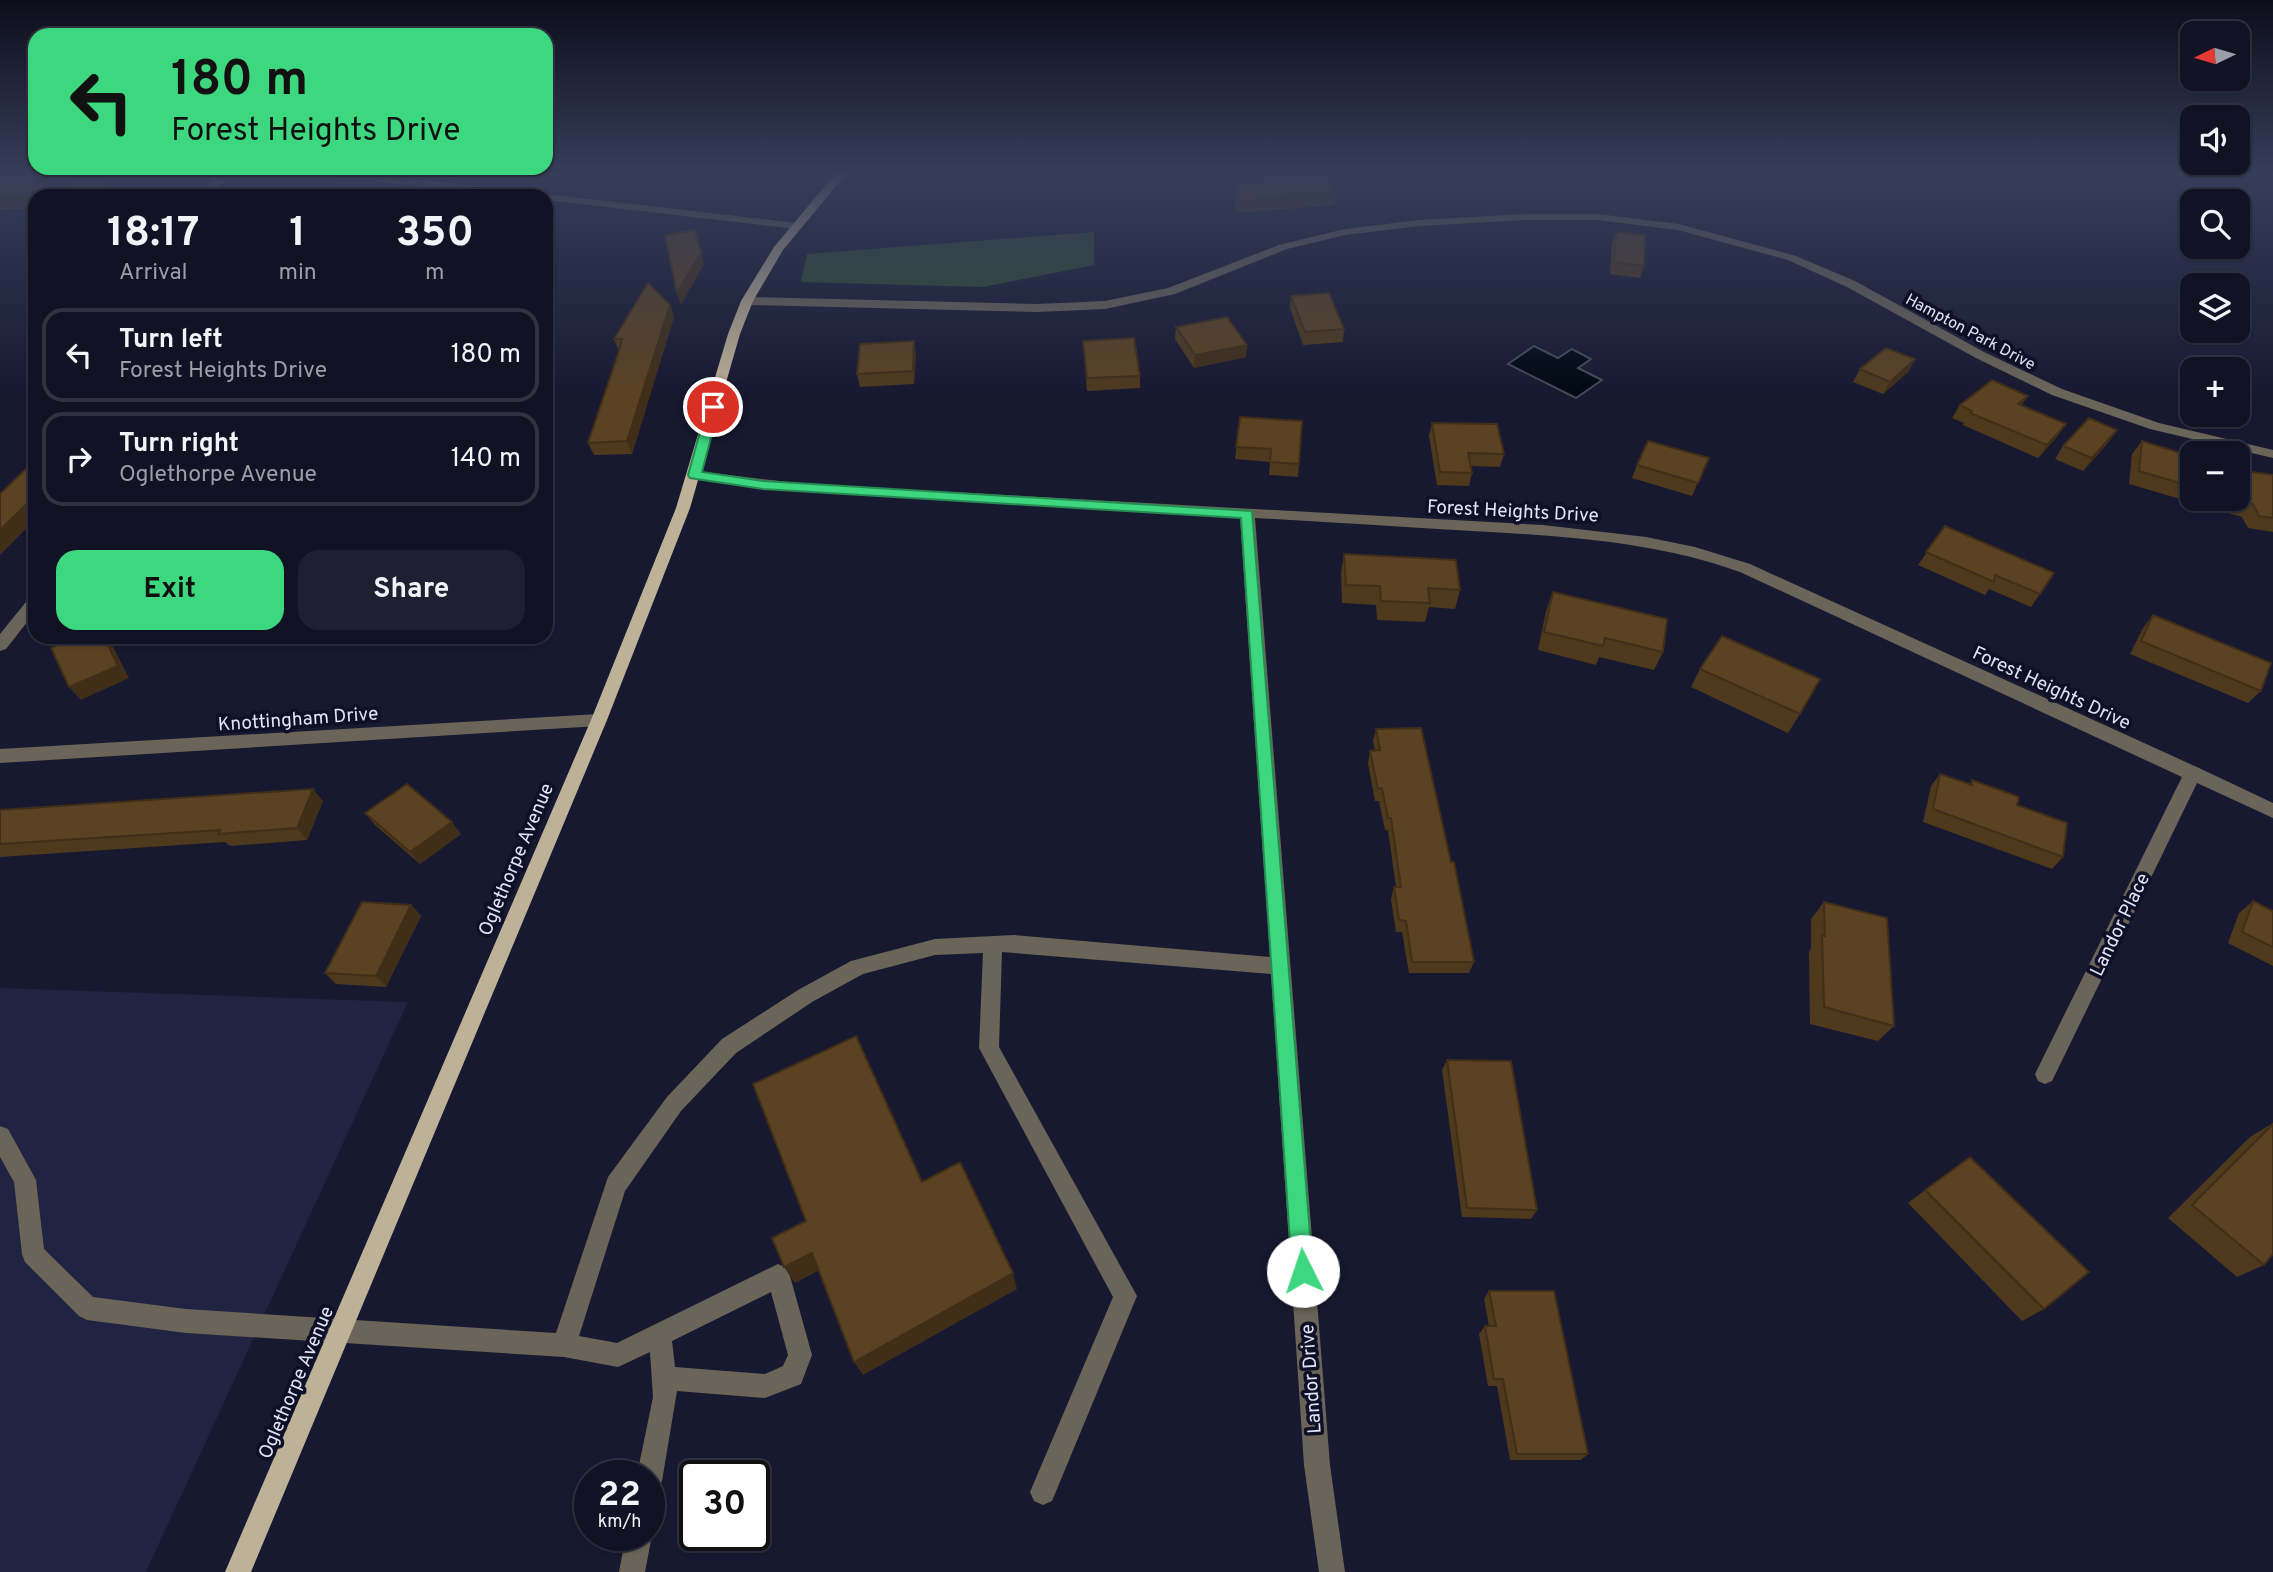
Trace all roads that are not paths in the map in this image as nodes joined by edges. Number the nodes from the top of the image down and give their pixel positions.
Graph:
1 (781, 247) edge
2 (1282, 247) edge
3 (1753, 247) edge
4 (747, 301) junction
5 (2273, 454) edge
6 (695, 475) junction
7 (1247, 514) junction
8 (28, 610) edge
9 (0, 645) edge
10 (599, 720) junction
11 (0, 756) edge
12 (2193, 773) junction
13 (2273, 811) edge
14 (993, 944) junction
15 (1280, 966) junction
16 (2045, 1074) dead end
17 (0, 1136) edge
18 (6, 1164) edge
19 (342, 1331) junction
20 (660, 1333) junction
21 (564, 1345) junction
22 (664, 1378) junction
23 (653, 1460) edge
24 (1043, 1492) dead end
25 (636, 1551) edge
26 (238, 1572) edge
27 (632, 1572) edge
28 (1332, 1572) edge

1 - 4 main road, Oglethorpe Avenue
2 - 4 street, Hampton Park Drive
3 - 5 street, Hampton Park Drive
4 - 6 main road, Oglethorpe Avenue
6 - 7 street, Forest Heights Drive
6 - 10 main road, Oglethorpe Avenue
7 - 12 street, Forest Heights Drive
7 - 15 street, Landor Drive
8 - 9 street
10 - 11 street, Knottingham Drive
10 - 19 main road, Oglethorpe Avenue
12 - 13 street, Forest Heights Drive
12 - 16 street, Landor Place
14 - 15 street
14 - 21 street
14 - 24 street
15 - 28 street, Landor Drive
17 - 18 street
18 - 19 street
19 - 21 street
19 - 26 main road, Oglethorpe Avenue
20 - 21 street
20 - 22 street
20 - 22 street
22 - 23 street
25 - 27 street

